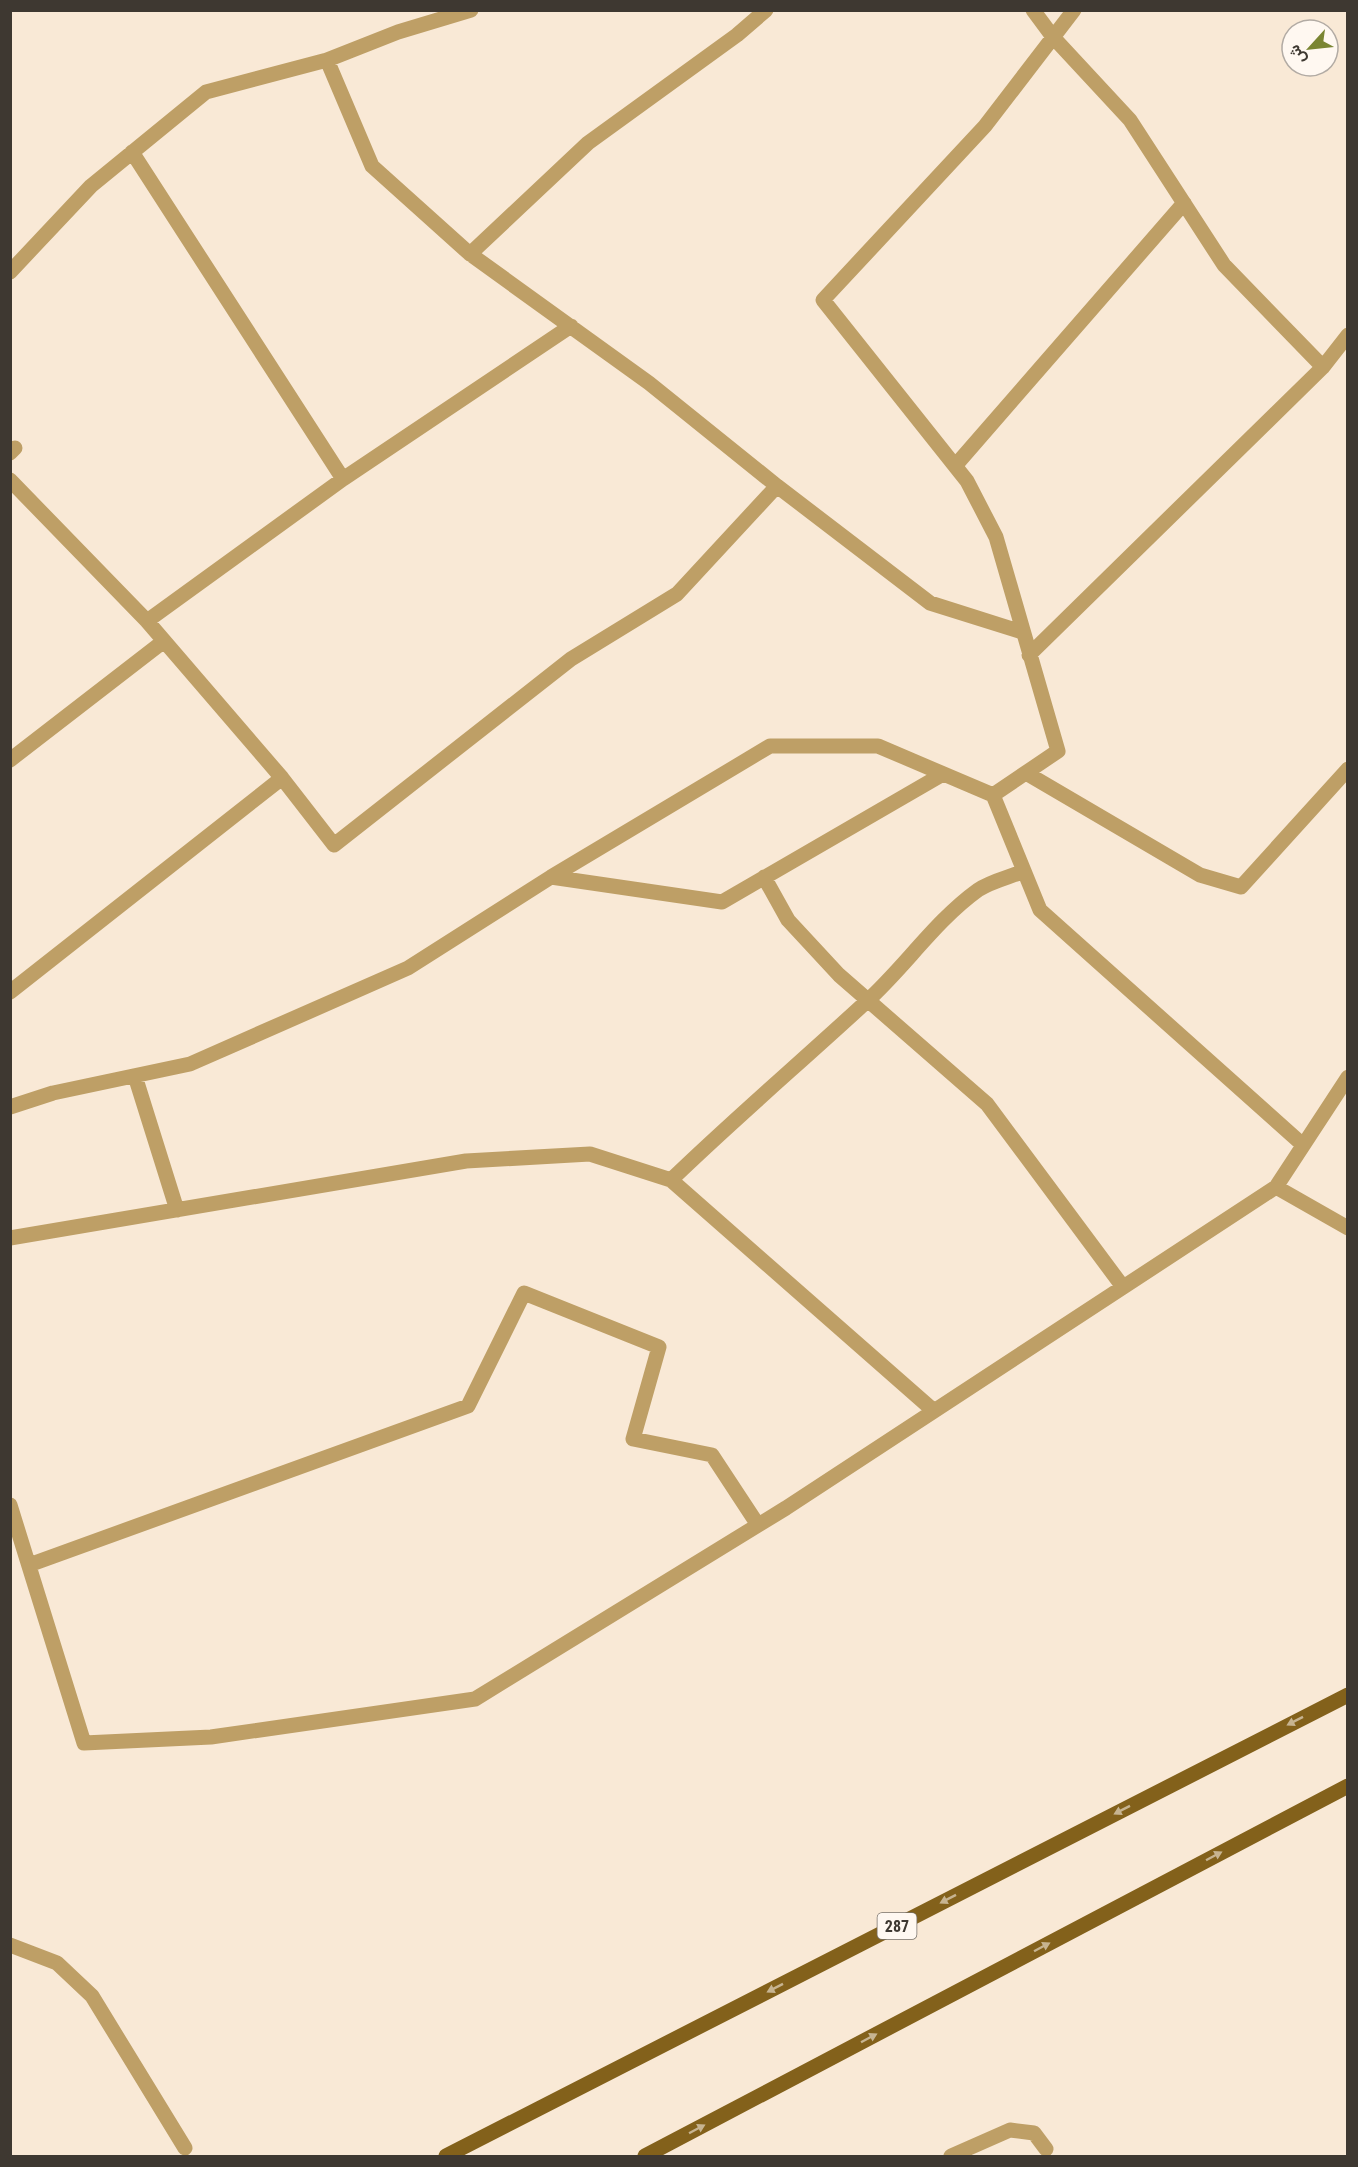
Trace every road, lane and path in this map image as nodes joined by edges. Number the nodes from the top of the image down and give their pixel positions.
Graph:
1 (471, 10) edge
2 (766, 10) edge
3 (1033, 10) edge
4 (1074, 10) edge
5 (1053, 37) junction
6 (327, 60) junction
7 (132, 152) junction
8 (1184, 203) junction
9 (470, 254) junction
10 (10, 272) edge
11 (571, 326) junction
12 (1347, 335) edge
13 (1323, 367) junction
14 (955, 466) junction
15 (343, 479) junction
16 (10, 480) edge
17 (777, 486) junction
18 (147, 621) junction
19 (1022, 632) junction
20 (164, 641) junction
21 (1029, 655) junction
22 (10, 760) edge
23 (1347, 769) edge
24 (1026, 773) junction
25 (943, 774) junction
26 (282, 778) junction
27 (993, 795) junction
28 (1024, 871) junction
29 (551, 877) junction
30 (764, 878) junction
31 (10, 992) edge
32 (868, 1001) junction
33 (135, 1076) junction
34 (1347, 1077) edge
35 (10, 1107) edge
36 (1303, 1145) junction
37 (671, 1180) junction
38 (1276, 1187) junction
39 (177, 1210) junction
40 (1347, 1228) edge
41 (10, 1238) edge
42 (1123, 1287) junction
43 (934, 1411) junction
44 (10, 1505) edge
45 (758, 1525) junction
46 (29, 1565) junction
47 (1347, 1695) edge
48 (1347, 1786) edge
49 (10, 1945) edge
50 (185, 2148) dead end
51 (1046, 2149) dead end
52 (446, 2157) edge
53 (645, 2157) edge
54 (951, 2157) edge

1 - 6 street
2 - 9 street
3 - 5 street
4 - 5 street
5 - 8 street
5 - 14 street
6 - 7 street
6 - 9 street
7 - 10 street
7 - 15 street
8 - 13 street
8 - 14 street
9 - 11 street
11 - 15 street
11 - 17 street
12 - 13 street
13 - 21 street
14 - 19 street
15 - 18 street
16 - 18 street
17 - 19 street
17 - 26 street
18 - 20 street
19 - 21 street
20 - 22 street
20 - 26 street
21 - 24 street
23 - 24 street
24 - 27 street
25 - 27 street
25 - 29 street
25 - 30 street
26 - 31 street
27 - 28 street
28 - 32 street
28 - 36 street
29 - 30 street
29 - 33 street
30 - 32 street
32 - 37 street
32 - 42 street
33 - 35 street
33 - 39 street
34 - 36 street
36 - 38 street
37 - 39 street
37 - 43 street
38 - 40 street
38 - 42 street
39 - 41 street
42 - 43 street
43 - 45 street
44 - 46 street
45 - 46 street
45 - 46 street
47 -> 52 main road, 287
53 -> 48 main road
49 - 50 street
51 - 54 street

